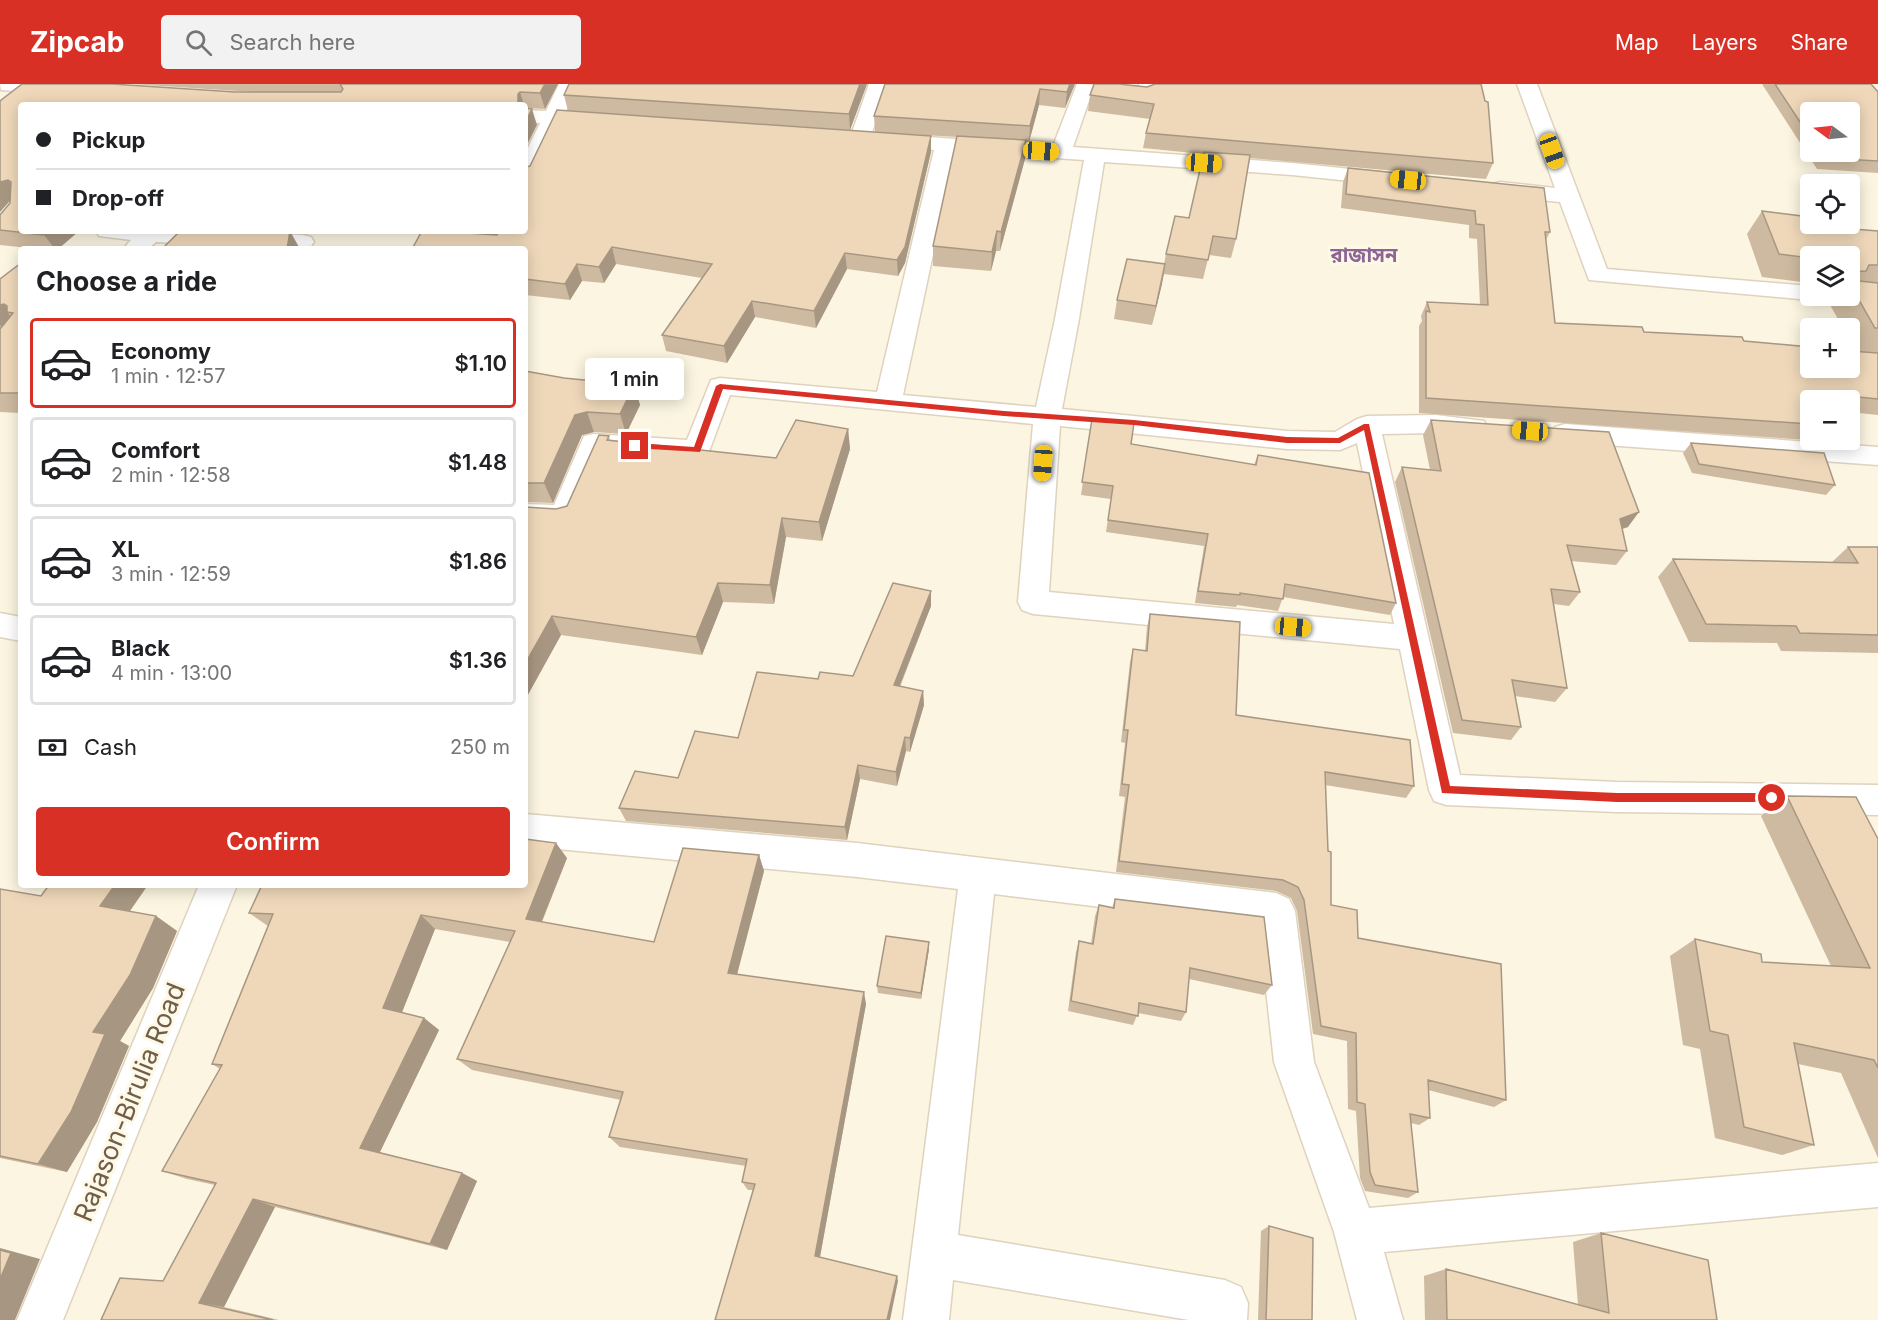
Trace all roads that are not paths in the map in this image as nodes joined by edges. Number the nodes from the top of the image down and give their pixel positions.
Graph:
1 (1, 84) edge
2 (569, 84) edge
3 (879, 84) edge
4 (1149, 84) edge
5 (1527, 84) edge
6 (80, 89) edge
7 (528, 116) edge
8 (552, 118) junction
9 (620, 122) edge
10 (836, 136) edge
11 (860, 138) junction
12 (946, 144) junction
13 (1061, 153) junction
14 (1095, 155) junction
15 (528, 170) edge
16 (1408, 180) edge
17 (1477, 187) edge
18 (1569, 196) junction
19 (117, 234) edge
20 (142, 242) edge
21 (300, 246) edge
22 (1800, 292) edge
23 (888, 403) junction
24 (1047, 416) junction
25 (1367, 425) junction
26 (1506, 429) edge
27 (1542, 432) edge
28 (1878, 456) edge
29 (528, 514) edge
30 (0, 626) edge
31 (18, 629) edge
32 (1412, 638) junction
33 (1878, 800) edge
34 (528, 830) edge
35 (978, 875) junction
36 (217, 888) edge
37 (1878, 1185) edge
38 (1356, 1232) junction
39 (933, 1254) junction
40 (40, 1320) edge
41 (926, 1320) edge
42 (1224, 1320) edge
43 (1380, 1320) edge

1 - 6 street
2 - 8 street
3 - 11 street
4 - 13 street
5 - 18 street
7 - 8 street
8 - 9 street
8 - 15 street
10 - 11 street
11 - 12 street
12 - 13 street
12 - 23 street
13 - 14 street
14 - 16 street
14 - 24 street
17 - 18 street
18 - 22 street
19 - 20 street
20 - 21 street
23 - 24 street
23 - 29 street
24 - 25 street
24 - 32 street
25 - 26 street
25 - 32 street
27 - 28 street
30 - 31 street
32 - 33 street
34 - 35 street
35 - 38 street
35 - 39 street
36 - 40 street, Rajason-Birulia Road
37 - 38 street
38 - 43 street
39 - 41 street
39 - 42 street

